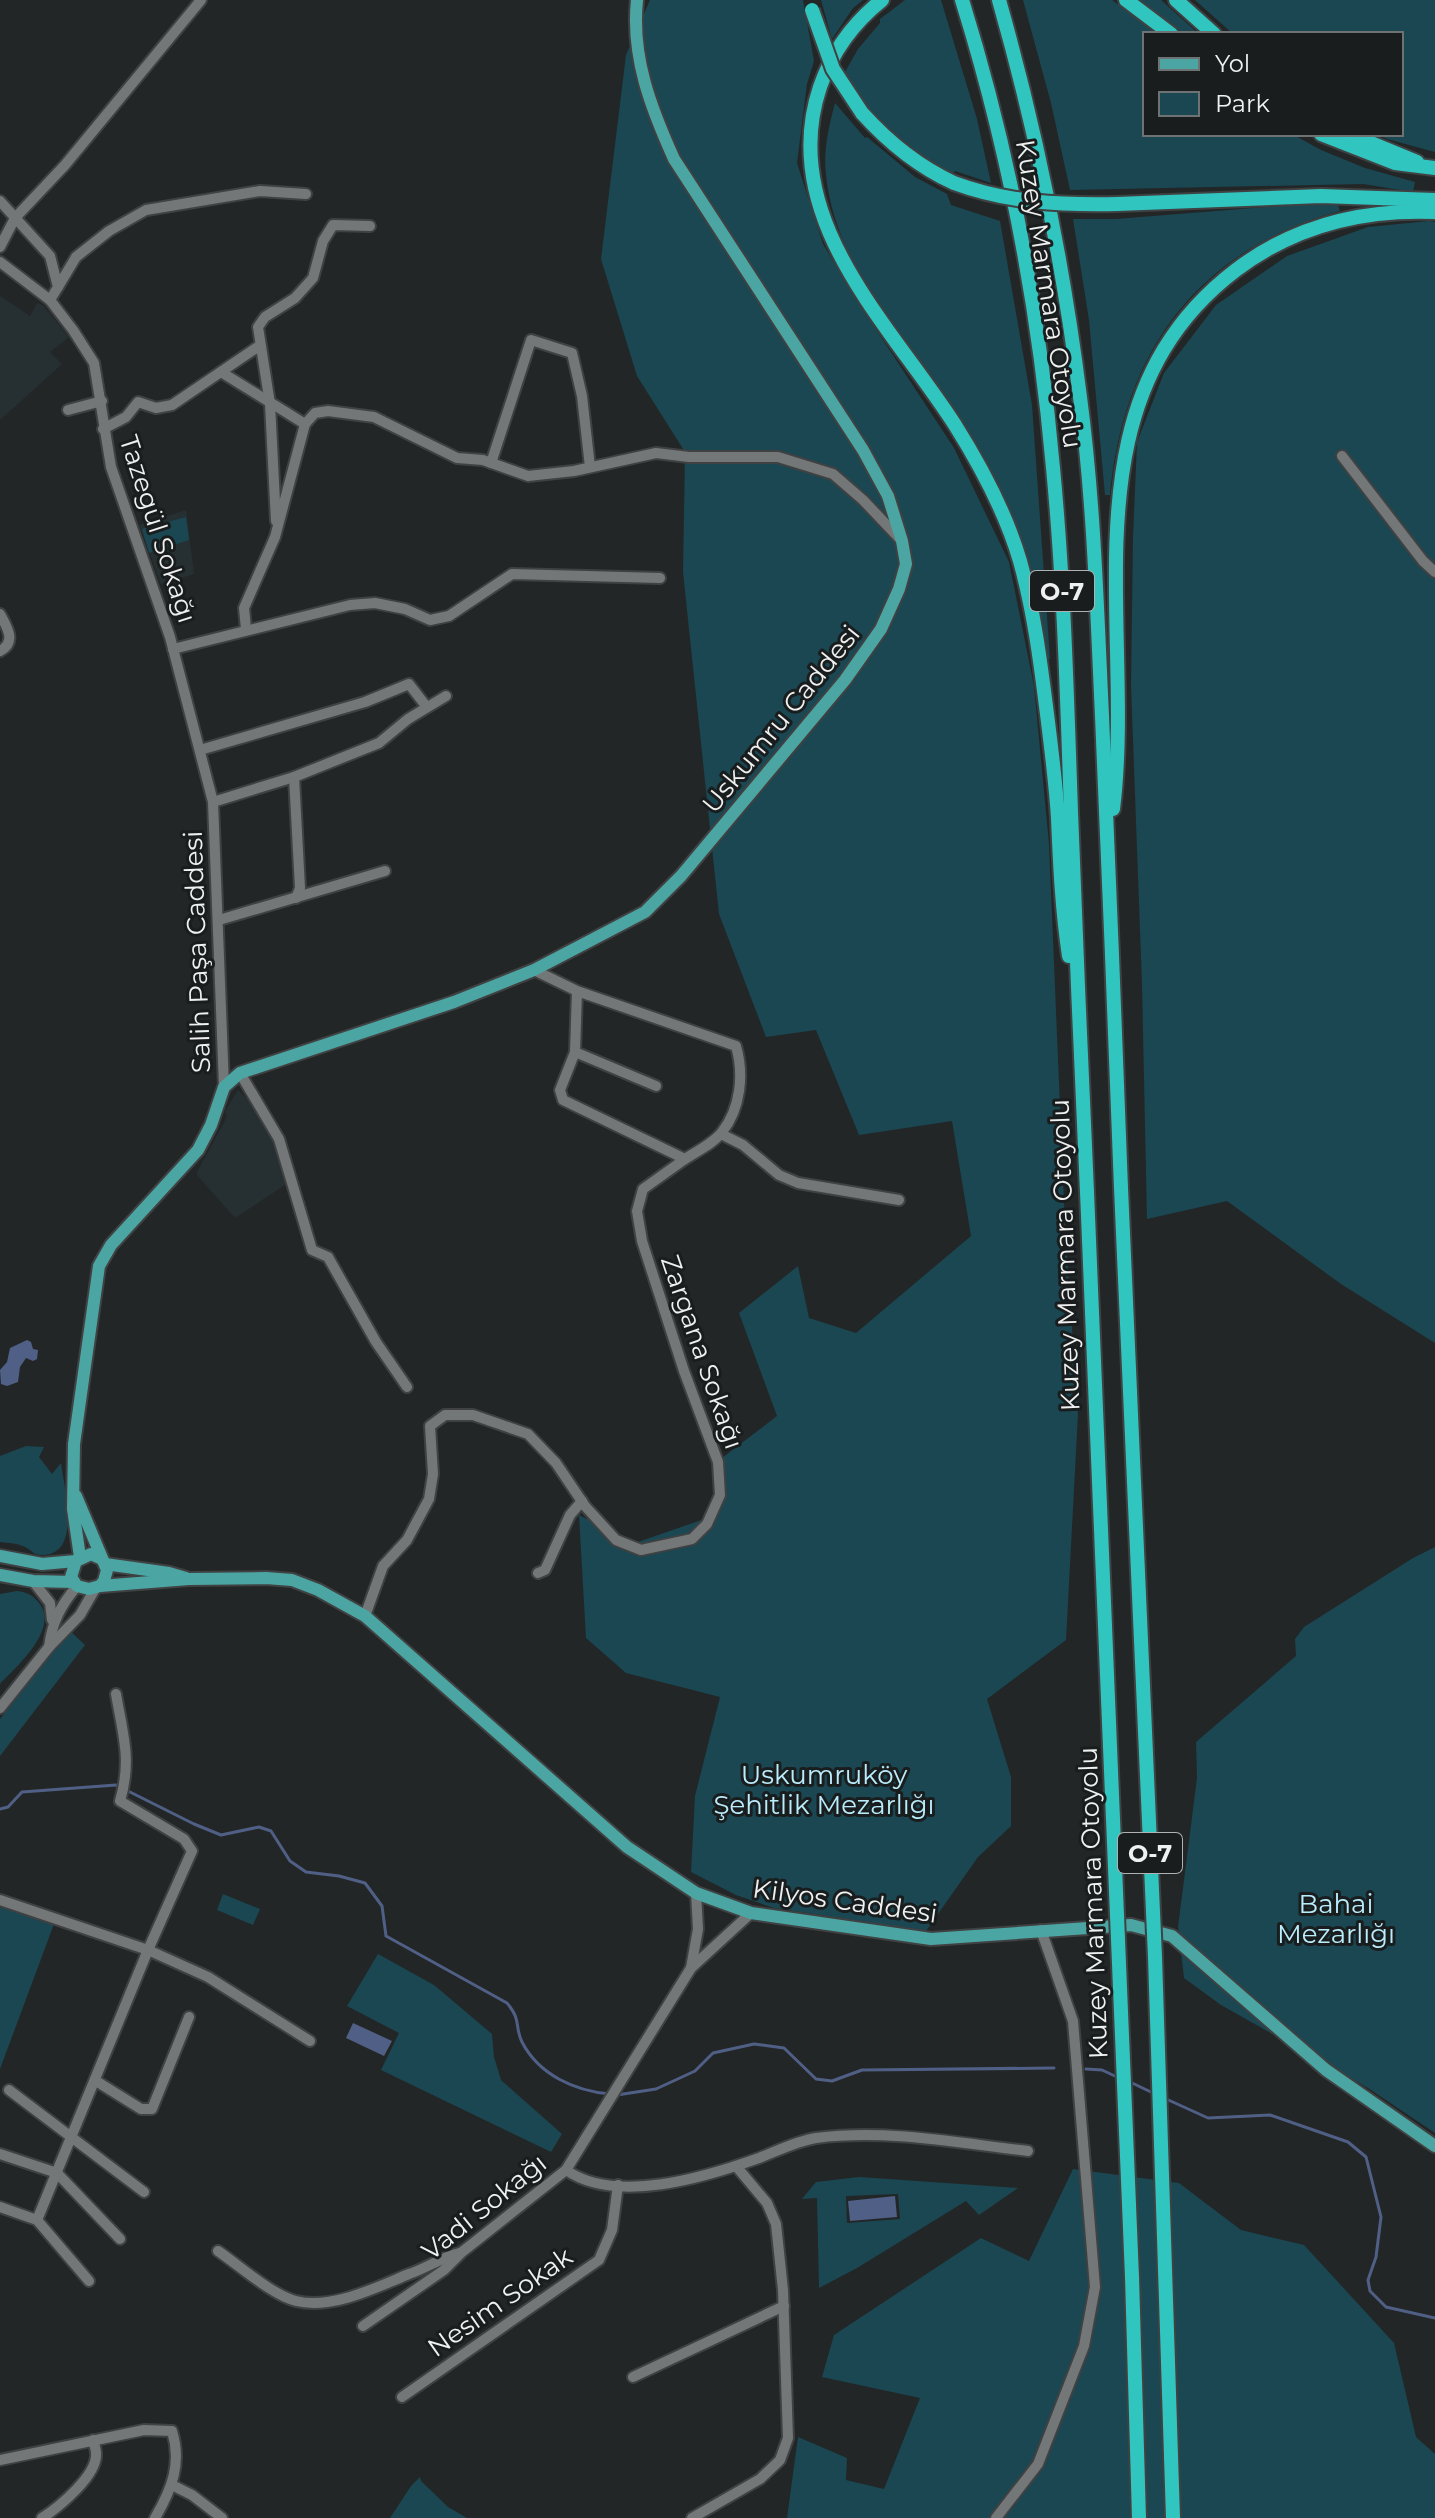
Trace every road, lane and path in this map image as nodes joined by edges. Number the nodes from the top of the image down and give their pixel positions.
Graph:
1 (201, 0) edge
2 (637, 0) edge
3 (882, 0) edge
4 (962, 0) edge
5 (999, 0) edge
6 (1126, 0) edge
7 (1176, 0) edge
8 (811, 5) edge
9 (1168, 32) edge
10 (1212, 32) edge
11 (1326, 136) edge
12 (1354, 136) edge
13 (1430, 167) edge
14 (306, 194) dead end
15 (1435, 200) edge
16 (0, 201) edge
17 (1435, 212) edge
18 (15, 218) junction
19 (370, 226) dead end
20 (0, 247) edge
21 (0, 262) edge
22 (58, 287) junction
23 (50, 300) junction
24 (259, 346) junction
25 (221, 372) junction
26 (102, 401) junction
27 (270, 404) junction
28 (68, 410) dead end
29 (305, 424) junction
30 (103, 429) junction
31 (1342, 456) dead end
32 (491, 463) junction
33 (590, 467) junction
34 (277, 531) junction
35 (902, 541) junction
36 (1435, 572) edge
37 (660, 578) dead end
38 (0, 614) edge
39 (246, 629) junction
40 (173, 649) junction
41 (0, 651) edge
42 (446, 696) dead end
43 (426, 706) junction
44 (200, 750) junction
45 (294, 777) junction
46 (213, 802) junction
47 (1108, 849) junction
48 (385, 871) dead end
49 (296, 898) junction
50 (219, 920) junction
51 (534, 970) junction
52 (577, 991) junction
53 (1079, 1010) junction
54 (575, 1052) junction
55 (240, 1073) junction
56 (656, 1086) dead end
57 (224, 1087) junction
58 (721, 1134) junction
59 (685, 1159) junction
60 (899, 1200) dead end
61 (407, 1387) dead end
62 (74, 1493) junction
63 (582, 1501) junction
64 (75, 1526) junction
65 (0, 1556) edge
66 (78, 1559) junction
67 (104, 1561) junction
68 (53, 1563) junction
69 (538, 1573) dead end
70 (0, 1575) edge
71 (189, 1579) junction
72 (33, 1581) junction
73 (75, 1584) junction
74 (98, 1587) junction
75 (365, 1616) junction
76 (51, 1627) junction
77 (49, 1647) junction
78 (116, 1694) dead end
79 (0, 1708) edge
80 (696, 1893) junction
81 (0, 1900) edge
82 (751, 1913) junction
83 (1041, 1930) junction
84 (148, 1950) junction
85 (691, 1968) junction
86 (189, 2017) dead end
87 (310, 2041) dead end
88 (96, 2081) junction
89 (9, 2090) dead end
90 (72, 2136) junction
91 (1435, 2146) edge
92 (1028, 2151) dead end
93 (0, 2154) edge
94 (736, 2166) junction
95 (566, 2170) junction
96 (57, 2173) junction
97 (618, 2185) junction
98 (144, 2192) dead end
99 (0, 2207) edge
100 (37, 2220) junction
101 (120, 2239) dead end
102 (218, 2251) dead end
103 (462, 2252) junction
104 (89, 2281) dead end
105 (784, 2306) junction
106 (363, 2326) dead end
107 (633, 2377) dead end
108 (402, 2397) dead end
109 (93, 2440) junction
110 (0, 2460) edge
111 (172, 2485) junction
112 (42, 2518) edge
113 (155, 2518) edge
114 (222, 2518) edge
115 (692, 2518) edge
116 (996, 2518) edge
117 (1139, 2518) edge
118 (1173, 2518) edge

1 - 18 street
2 - 35 main road, Uskumru Caddesi
3 - 53 highway
4 - 53 highway, Kuzey Marmara Otoyolu / O-7
5 - 47 highway, Kuzey Marmara Otoyolu / O-7
6 - 9 highway
7 - 10 highway
8 - 15 highway, bridge
11 - 13 highway
12 - 13 highway
14 - 22 street
16 - 18 street
17 - 47 highway
18 - 20 street
18 - 22 street
19 - 24 street
21 - 23 street, Tazegül Sokağı
22 - 23 street
23 - 26 street, Tazegül Sokağı
24 - 25 street
24 - 27 street
25 - 27 street
25 - 30 street
26 - 28 street
26 - 30 street, Tazegül Sokağı
27 - 29 street
27 - 34 street
29 - 32 street
29 - 34 street
30 - 40 street, Tazegül Sokağı
31 - 36 street
32 - 33 street
32 - 33 street
33 - 35 street
34 - 39 street
35 - 51 main road, Uskumru Caddesi
37 - 39 street
38 - 41 street
39 - 40 street
40 - 44 street, Tazegül Sokağı
42 - 43 street
43 - 44 street
43 - 45 street
44 - 46 street, Salih Paşa Caddesi
45 - 46 street
45 - 49 street
46 - 50 street, Salih Paşa Caddesi
47 - 118 highway, Kuzey Marmara Otoyolu / O-7, bridge
48 - 49 street
49 - 50 street
50 - 57 street, Salih Paşa Caddesi
51 - 52 street
51 - 55 main road, Uskumru Caddesi
52 - 54 street
52 - 58 street
53 - 117 highway, Kuzey Marmara Otoyolu / O-7, bridge
54 - 56 street
54 - 59 street
55 - 57 main road, Uskumru Caddesi
55 - 61 street
57 - 62 main road, Salih Paşa Caddesi
58 - 59 street, Zargana Sokağı
58 - 60 street
59 - 63 street, Zargana Sokağı
62 - 64 main road, Salih Paşa Caddesi
62 - 67 main road
63 - 69 street
63 - 75 street, Zargana Sokağı
64 - 66 main road, Salih Paşa Caddesi
64 - 68 main road
65 - 68 main road
66 - 67 main road
66 - 68 main road
66 - 73 main road
67 - 71 main road
67 - 74 main road
70 - 72 main road
71 - 74 main road
71 - 75 main road, Kilyos Caddesi
72 - 73 main road
72 - 76 street
73 - 74 main road
73 - 76 street
74 - 77 street
75 - 80 main road, Kilyos Caddesi
76 - 77 street
77 - 79 street
78 - 84 street
80 - 82 main road, Kilyos Caddesi
80 - 85 street
81 - 84 street
82 - 83 main road, Kilyos Caddesi
82 - 85 street
83 - 91 main road, Kilyos Caddesi
83 - 116 street
84 - 87 street
84 - 88 street
85 - 95 street, Vadi Sokağı
86 - 88 street
88 - 90 street
89 - 90 street
90 - 96 street
90 - 98 street
92 - 94 street
93 - 96 street
94 - 97 street
94 - 105 street
95 - 97 street
95 - 103 street, Vadi Sokağı
96 - 100 street
96 - 101 street
97 - 108 street, Nesim Sokak
99 - 100 street
100 - 104 street
102 - 103 street
103 - 106 street, Vadi Sokağı
105 - 107 street
105 - 115 street
109 - 110 street
109 - 111 street
109 - 112 street
111 - 113 street
111 - 114 street

